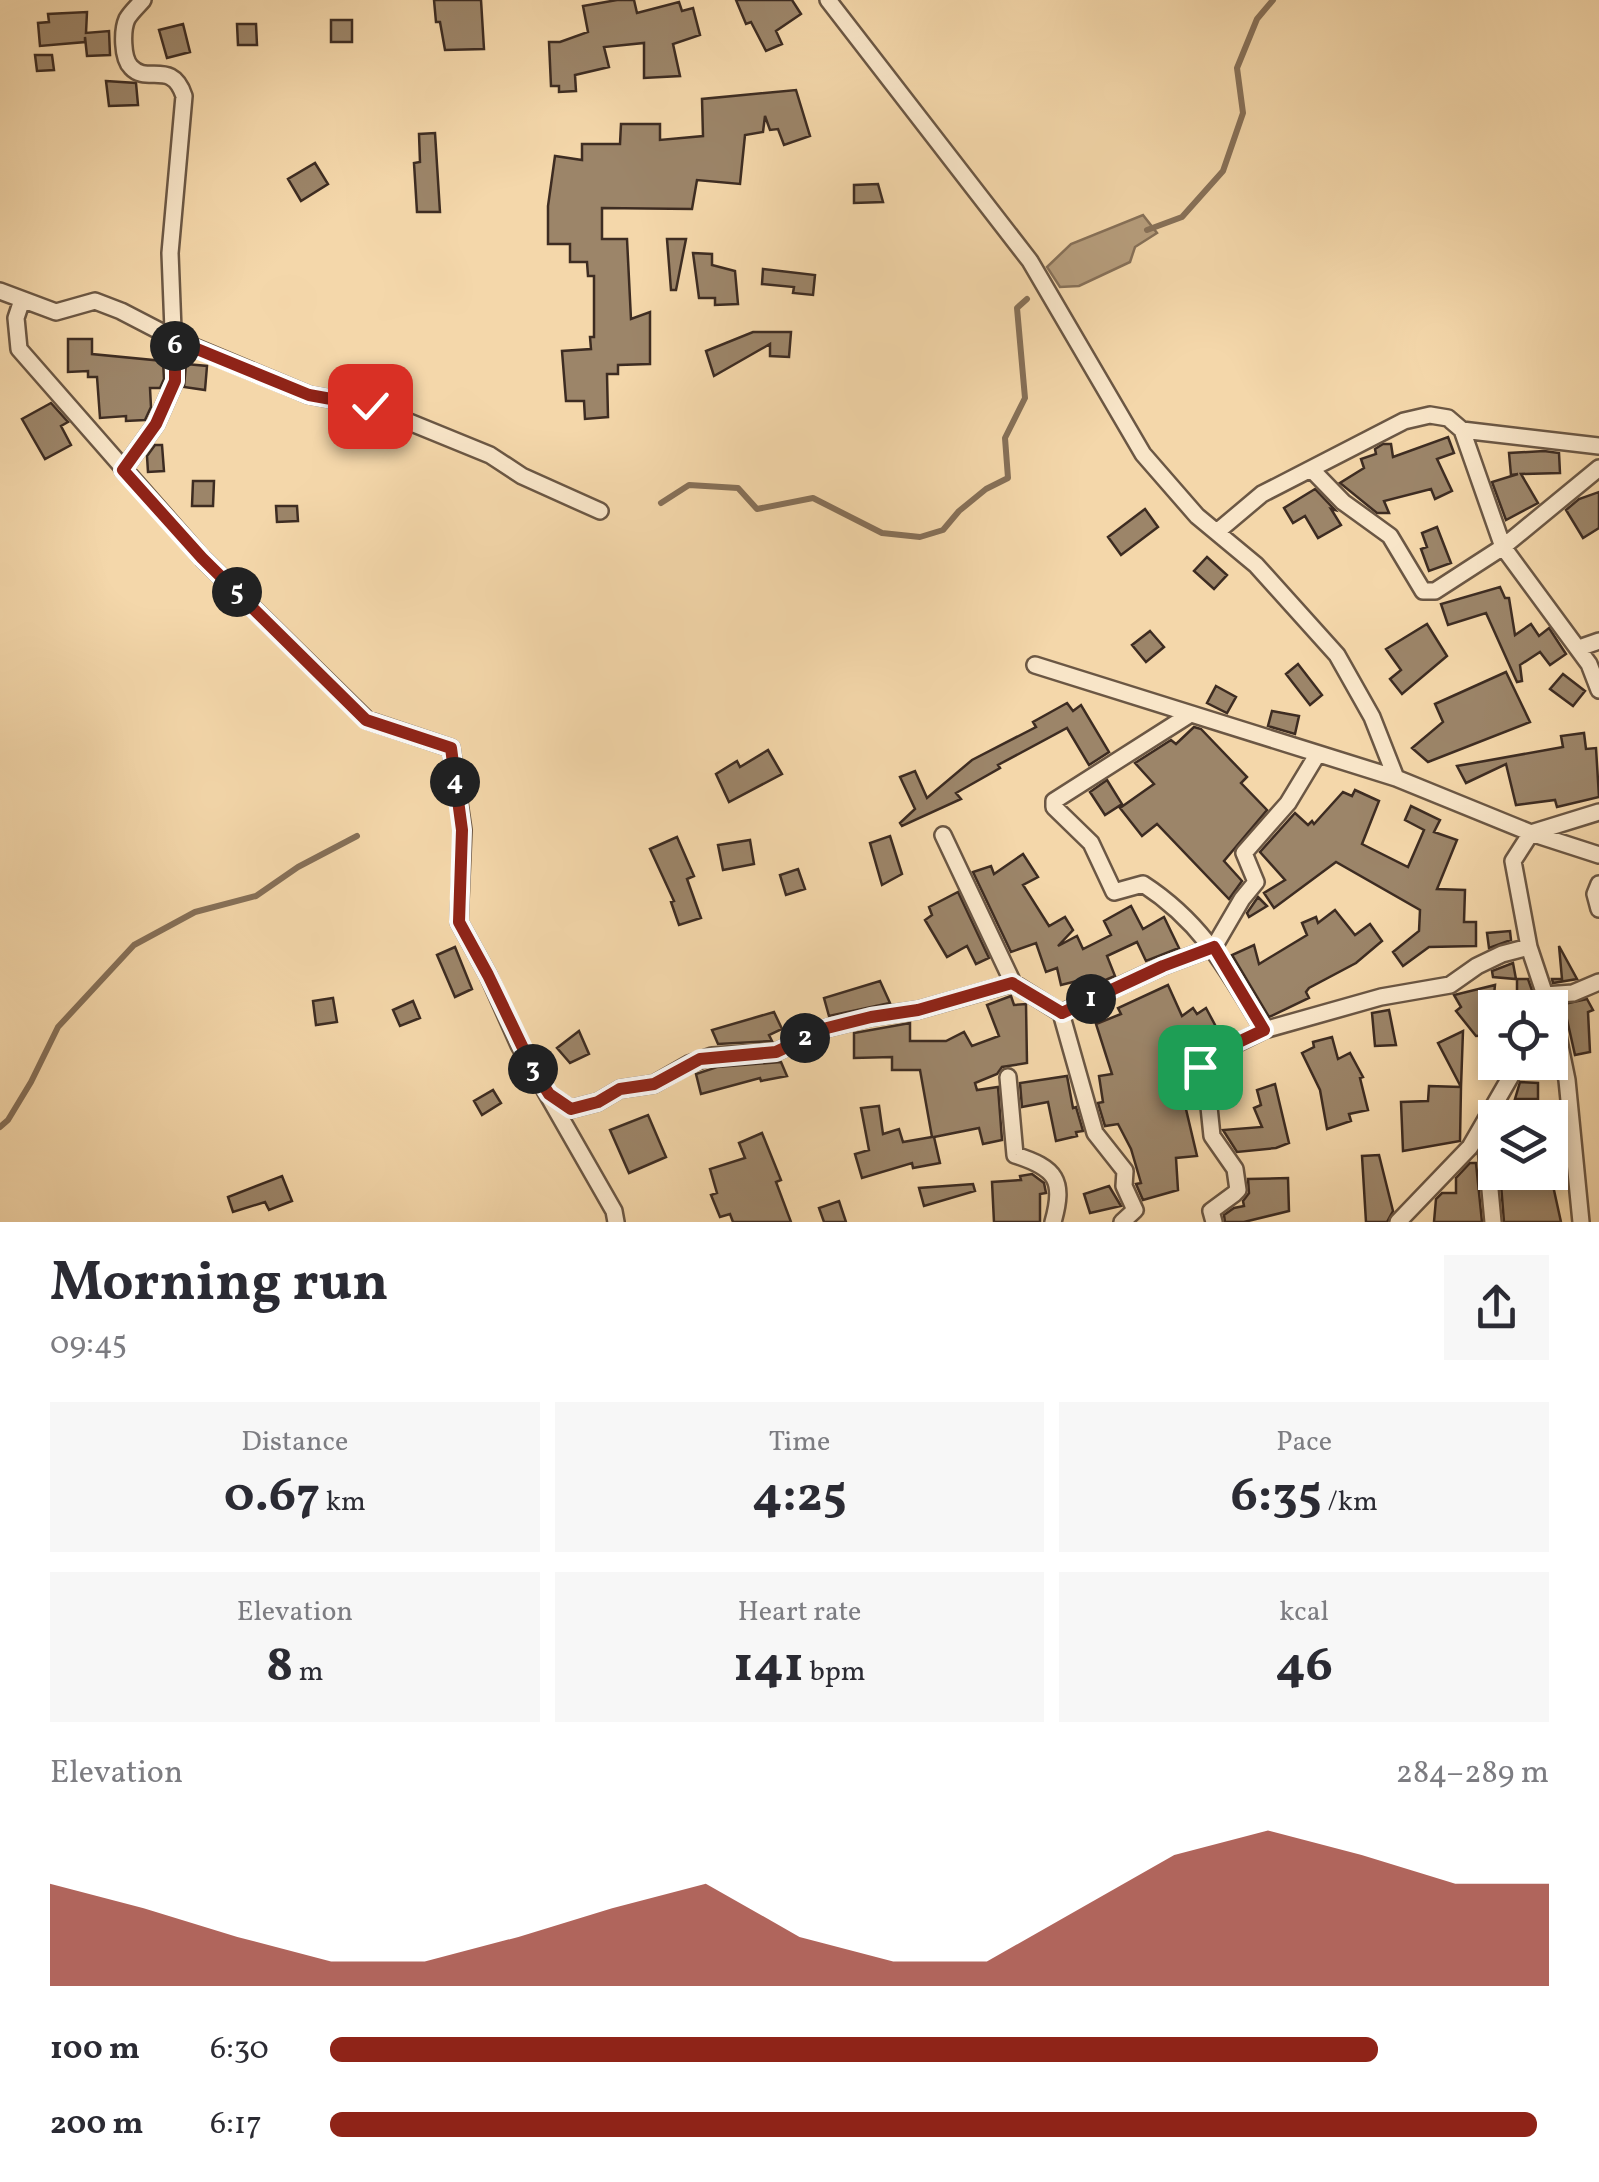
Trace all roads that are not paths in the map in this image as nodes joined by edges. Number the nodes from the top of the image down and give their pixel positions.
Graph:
1 (143, 0) edge
2 (828, 0) edge
3 (0, 291) edge
4 (22, 300) junction
5 (175, 340) junction
6 (1462, 430) junction
7 (1599, 446) edge
8 (1599, 468) edge
9 (123, 470) junction
10 (1312, 471) junction
11 (600, 511) dead end
12 (1218, 531) junction
13 (1503, 547) junction
14 (1599, 640) edge
15 (1578, 648) junction
16 (1035, 665) dead end
17 (1599, 690) edge
18 (1190, 716) junction
19 (1317, 756) junction
20 (1396, 778) junction
21 (1599, 812) edge
22 (1531, 832) junction
23 (943, 835) dead end
24 (1599, 855) edge
25 (1599, 884) edge
26 (1599, 909) edge
27 (1214, 947) junction
28 (1529, 947) junction
29 (1599, 982) edge
30 (1012, 983) junction
31 (1542, 990) edge
32 (1568, 994) edge
33 (1062, 1013) junction
34 (1264, 1030) junction
35 (1008, 1077) dead end
36 (1566, 1080) edge
37 (549, 1094) junction
38 (1478, 1134) edge
39 (1489, 1190) edge
40 (616, 1222) edge
41 (1053, 1222) edge
42 (1122, 1222) edge
43 (1214, 1222) edge
44 (1398, 1222) edge
45 (1492, 1222) edge
46 (1581, 1222) edge

1 - 5 street
2 - 12 street
3 - 4 street
4 - 5 street
4 - 9 street
5 - 9 street
5 - 11 street
6 - 7 street
6 - 10 street
6 - 13 street
8 - 13 street
9 - 37 street
10 - 12 street
10 - 13 street
12 - 20 street
13 - 15 street
14 - 15 street
15 - 17 street
16 - 18 street
18 - 19 street
18 - 27 street
19 - 20 street
19 - 27 street
20 - 22 street
21 - 22 street
22 - 24 street
22 - 28 street
23 - 30 street
25 - 26 street
27 - 33 street
27 - 34 street
28 - 31 street
28 - 34 street
29 - 32 street
30 - 33 street
30 - 37 street
33 - 42 street
34 - 43 street
35 - 41 street
36 - 46 street
37 - 40 street
38 - 44 street
39 - 45 street

